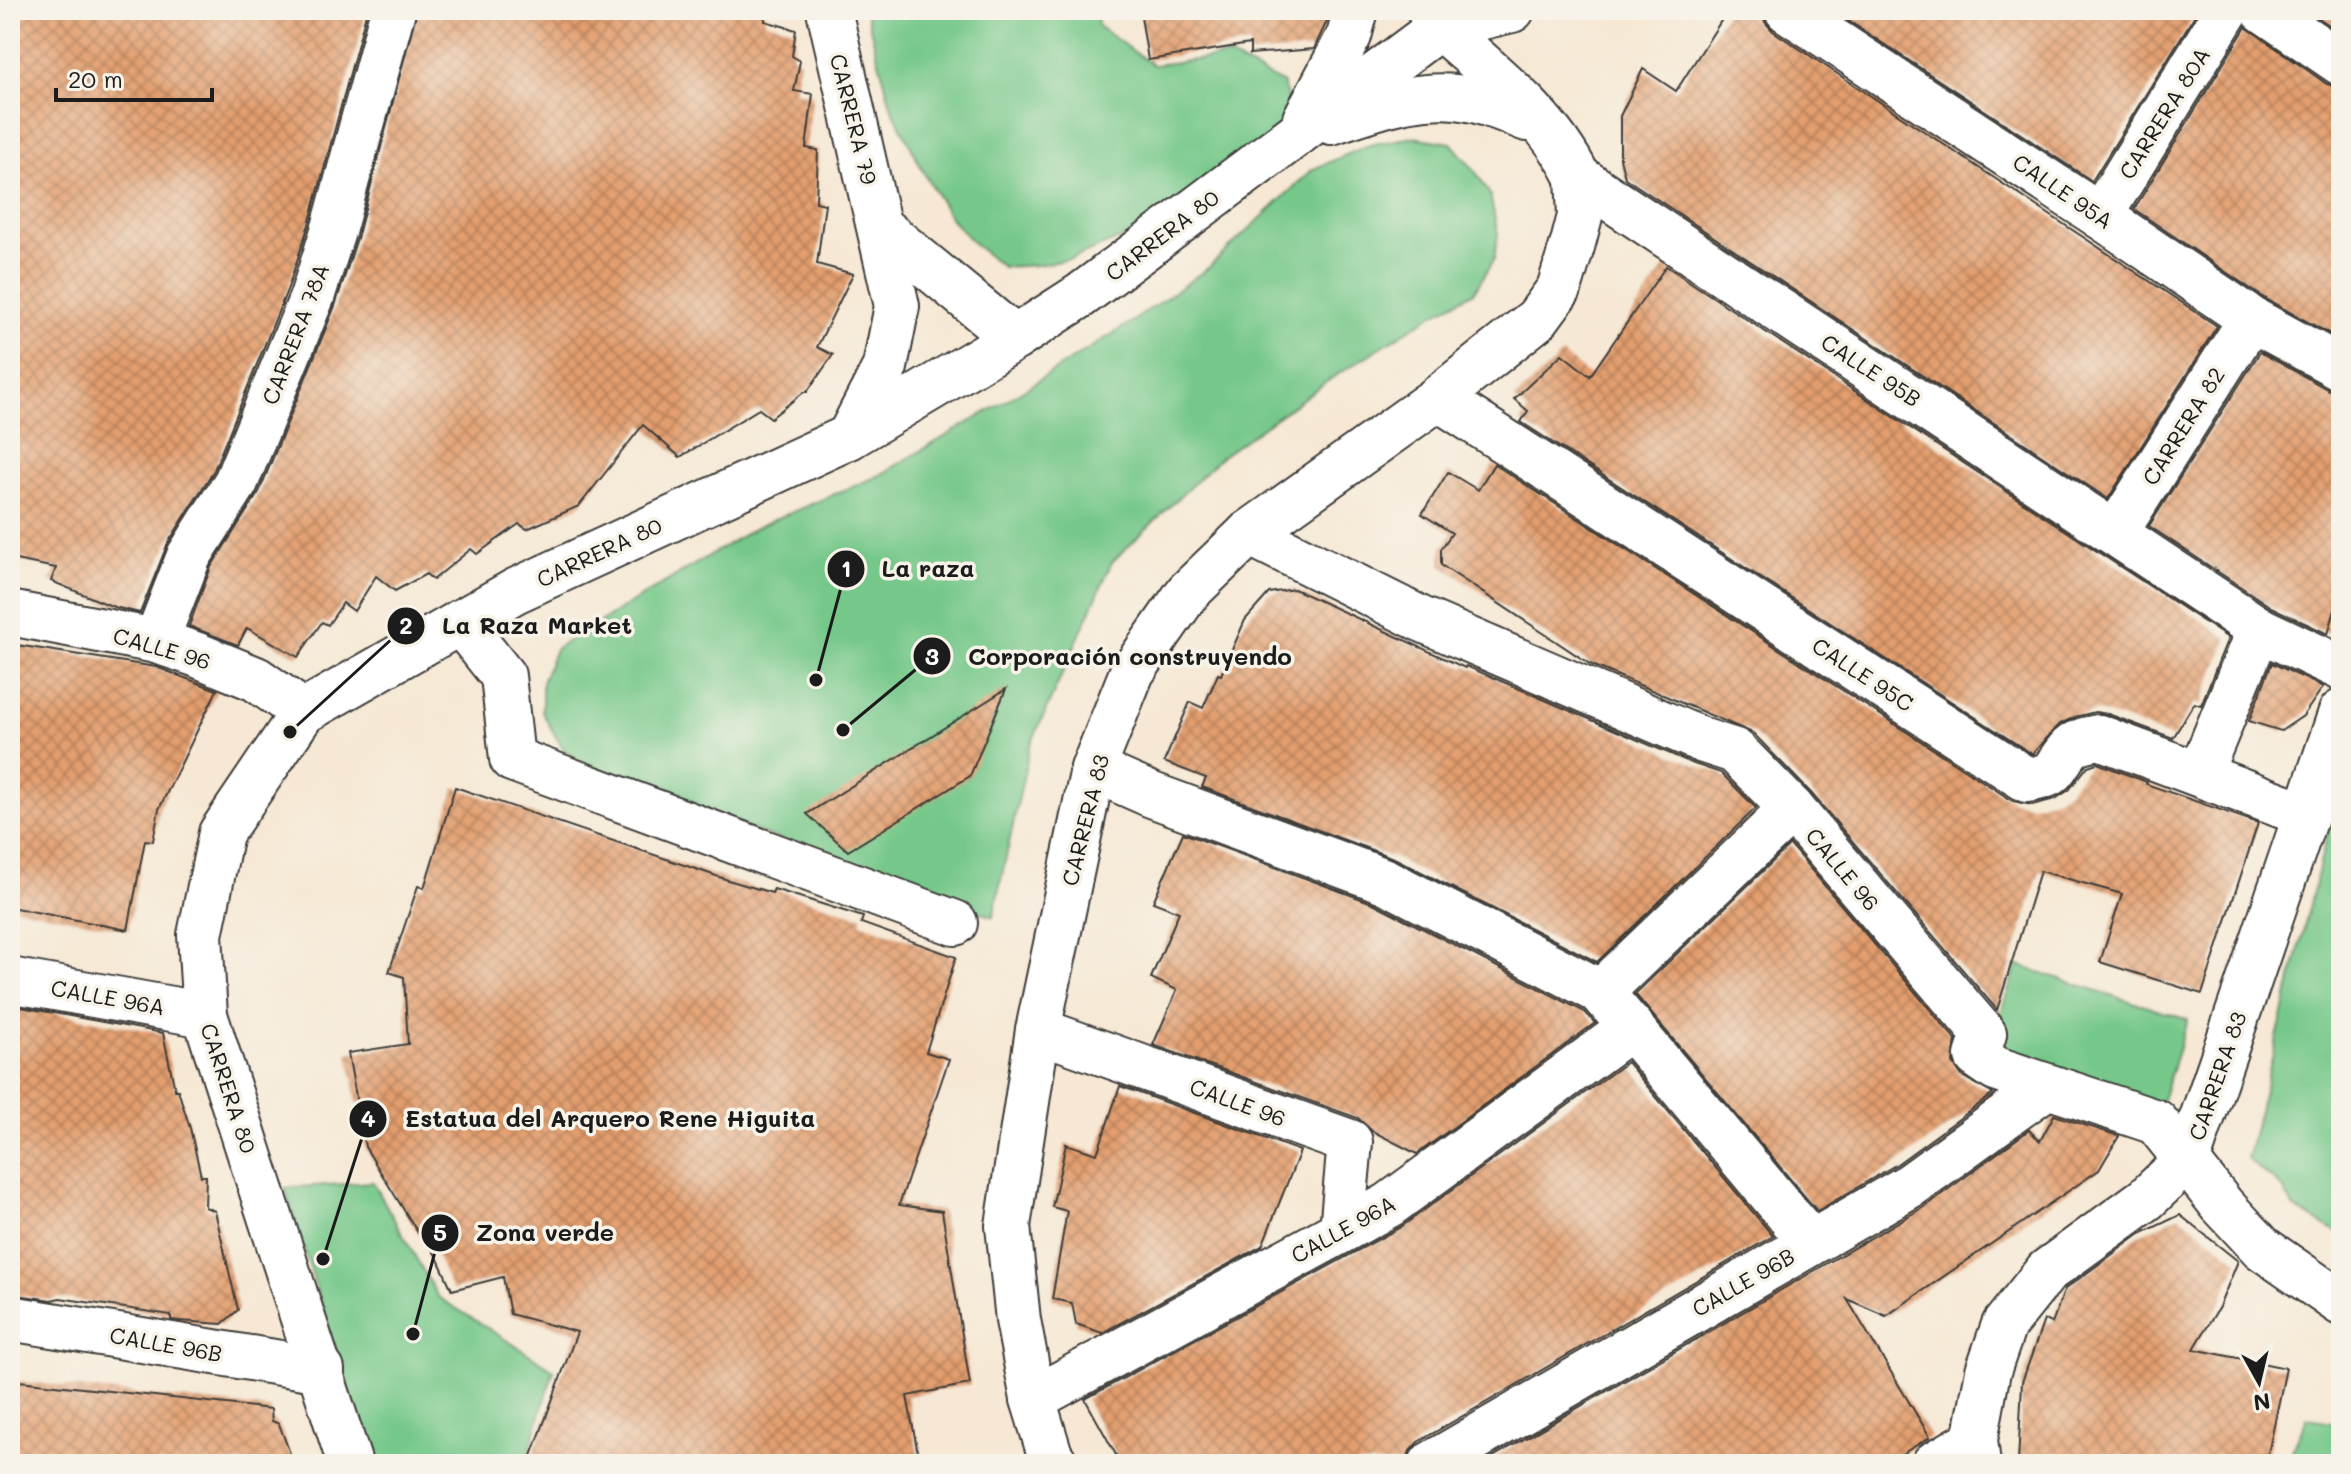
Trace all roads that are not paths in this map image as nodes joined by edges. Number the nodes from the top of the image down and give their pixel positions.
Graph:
1 (393, 10) edge
2 (829, 10) edge
3 (1356, 10) edge
4 (1512, 10) edge
5 (1787, 10) edge
6 (2227, 10) edge
7 (2263, 10) edge
8 (1434, 18) edge
9 (2341, 63) edge
10 (1544, 125) junction
11 (1298, 132) junction
12 (1578, 177) junction
13 (2100, 216) junction
14 (881, 228) junction
15 (2251, 319) junction
16 (1015, 338) junction
17 (2341, 368) edge
18 (1438, 398) junction
19 (849, 437) junction
20 (2116, 532) junction
21 (1249, 533) junction
22 (10, 613) edge
23 (460, 622) junction
24 (2259, 629) junction
25 (156, 641) junction
26 (2341, 668) edge
27 (303, 712) junction
28 (2341, 712) edge
29 (1093, 769) junction
30 (2200, 773) junction
31 (1792, 809) junction
32 (2307, 815) junction
33 (955, 923) dead end
34 (10, 980) edge
35 (1601, 992) junction
36 (205, 1015) junction
37 (1632, 1027) junction
38 (1038, 1030) junction
39 (2046, 1087) junction
40 (2188, 1159) junction
41 (1342, 1230) junction
42 (1811, 1242) junction
43 (2341, 1303) edge
44 (10, 1318) edge
45 (322, 1370) junction
46 (1033, 1399) junction
47 (1977, 1452) edge
48 (350, 1464) edge
49 (1056, 1464) edge
50 (1431, 1464) edge
51 (1934, 1464) edge

1 - 25 street, CARRERA 78A
2 - 14 street, CARRERA 79
3 - 11 street
4 - 8 street
5 - 13 street, CALLE 95A
6 - 13 street, CARRERA 80A
7 - 9 street
8 - 10 street, CALLE 95B
8 - 11 street, CARRERA 80
10 - 11 street
10 - 12 street, CALLE 95B
11 - 16 street, CARRERA 80
12 - 18 street, CARRERA 83
12 - 20 street, CALLE 95B
13 - 15 street, CALLE 95A
14 - 16 street
14 - 19 street, CARRERA 79
15 - 17 street, CALLE 95A
15 - 20 street, CARRERA 82
16 - 19 street, CARRERA 80
18 - 21 street, CARRERA 83
18 - 30 street, CALLE 95C
19 - 23 street, CARRERA 80
20 - 24 street, CALLE 95B
21 - 29 street, CARRERA 83
21 - 31 street, CALLE 96
22 - 25 street, CALLE 96
23 - 27 street, CARRERA 80
23 - 33 street
24 - 26 street, CALLE 95B
24 - 30 street
25 - 27 street, CALLE 96
27 - 36 street, CARRERA 80
28 - 32 street, CARRERA 83
29 - 35 street
29 - 38 street, CARRERA 83
30 - 32 street, CALLE 95C
31 - 35 street
31 - 39 street, CALLE 96
32 - 40 street, CARRERA 83
34 - 36 street, CALLE 96A
35 - 37 street
36 - 45 street, CARRERA 80
37 - 41 street, CALLE 96A
37 - 42 street
38 - 41 street, CALLE 96
38 - 46 street, CARRERA 83
39 - 40 street, CALLE 96
39 - 42 street, CALLE 96B
40 - 43 street, CALLE 96
40 - 47 street, CARRERA 83
41 - 46 street, CALLE 96A
42 - 50 street, CALLE 96B
44 - 45 street, CALLE 96B
45 - 48 street, CARRERA 80
46 - 49 street, CARRERA 83
47 - 51 street

